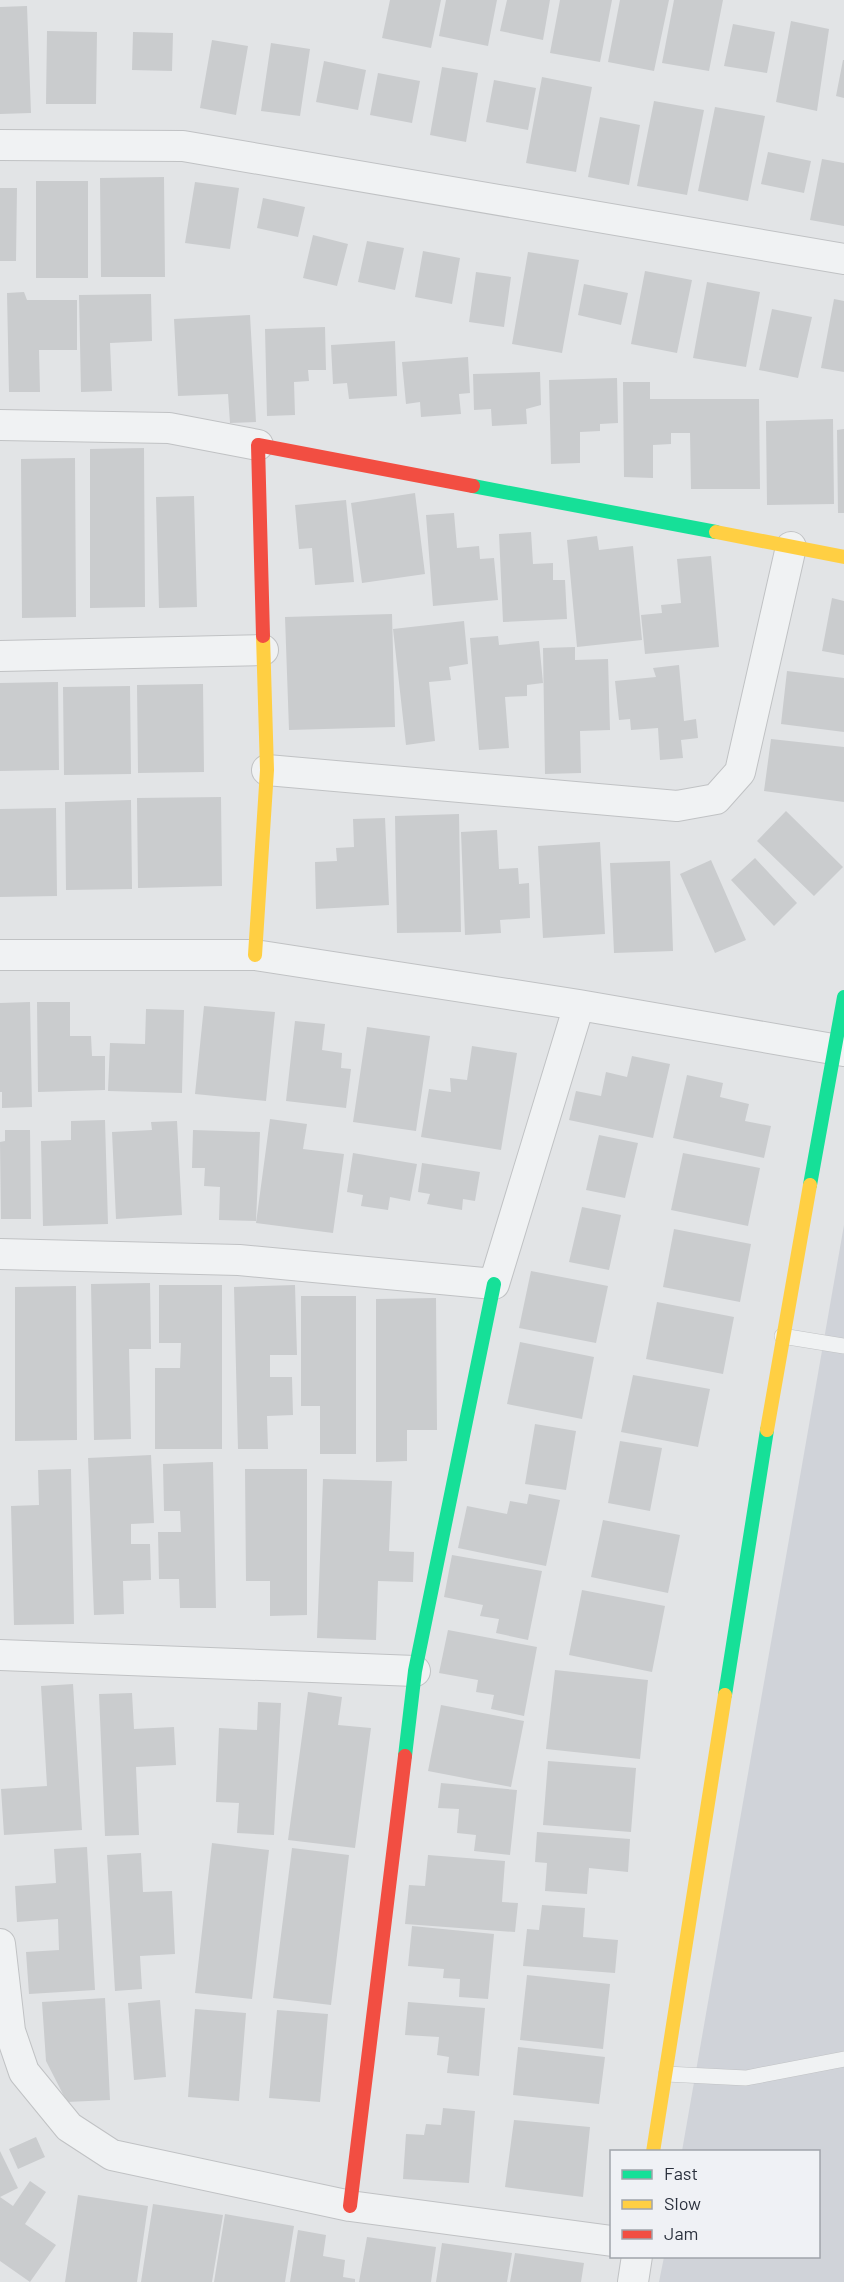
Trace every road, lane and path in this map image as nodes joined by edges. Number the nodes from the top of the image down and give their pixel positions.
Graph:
1 (0, 146) edge
2 (844, 259) edge
3 (0, 425) edge
4 (258, 445) junction
5 (791, 547) junction
6 (844, 557) edge
7 (263, 650) junction
8 (0, 656) edge
9 (267, 770) junction
10 (0, 955) edge
11 (255, 955) junction
12 (844, 997) edge
13 (579, 1005) junction
14 (838, 1050) edge
15 (0, 1254) edge
16 (494, 1284) junction
17 (782, 1336) junction
18 (844, 1347) edge
19 (0, 1655) edge
20 (415, 1671) junction
21 (0, 1944) edge
22 (844, 2059) edge
23 (12, 2073) edge
24 (666, 2074) junction
25 (653, 2150) edge
26 (350, 2206) junction
27 (610, 2241) edge
28 (637, 2258) edge
29 (633, 2282) edge

1 - 2 street
3 - 4 street
4 - 5 street
4 - 7 street
5 - 6 street
5 - 9 street
7 - 8 street
7 - 9 street
9 - 11 street
10 - 11 street
11 - 13 street
12 - 14 street
13 - 14 street
13 - 16 street
14 - 17 street
15 - 16 street
16 - 20 street
17 - 18 lane
17 - 24 street
19 - 20 street
20 - 26 street
21 - 23 street
22 - 24 lane
23 - 26 street
24 - 25 street
26 - 27 street
28 - 29 street

